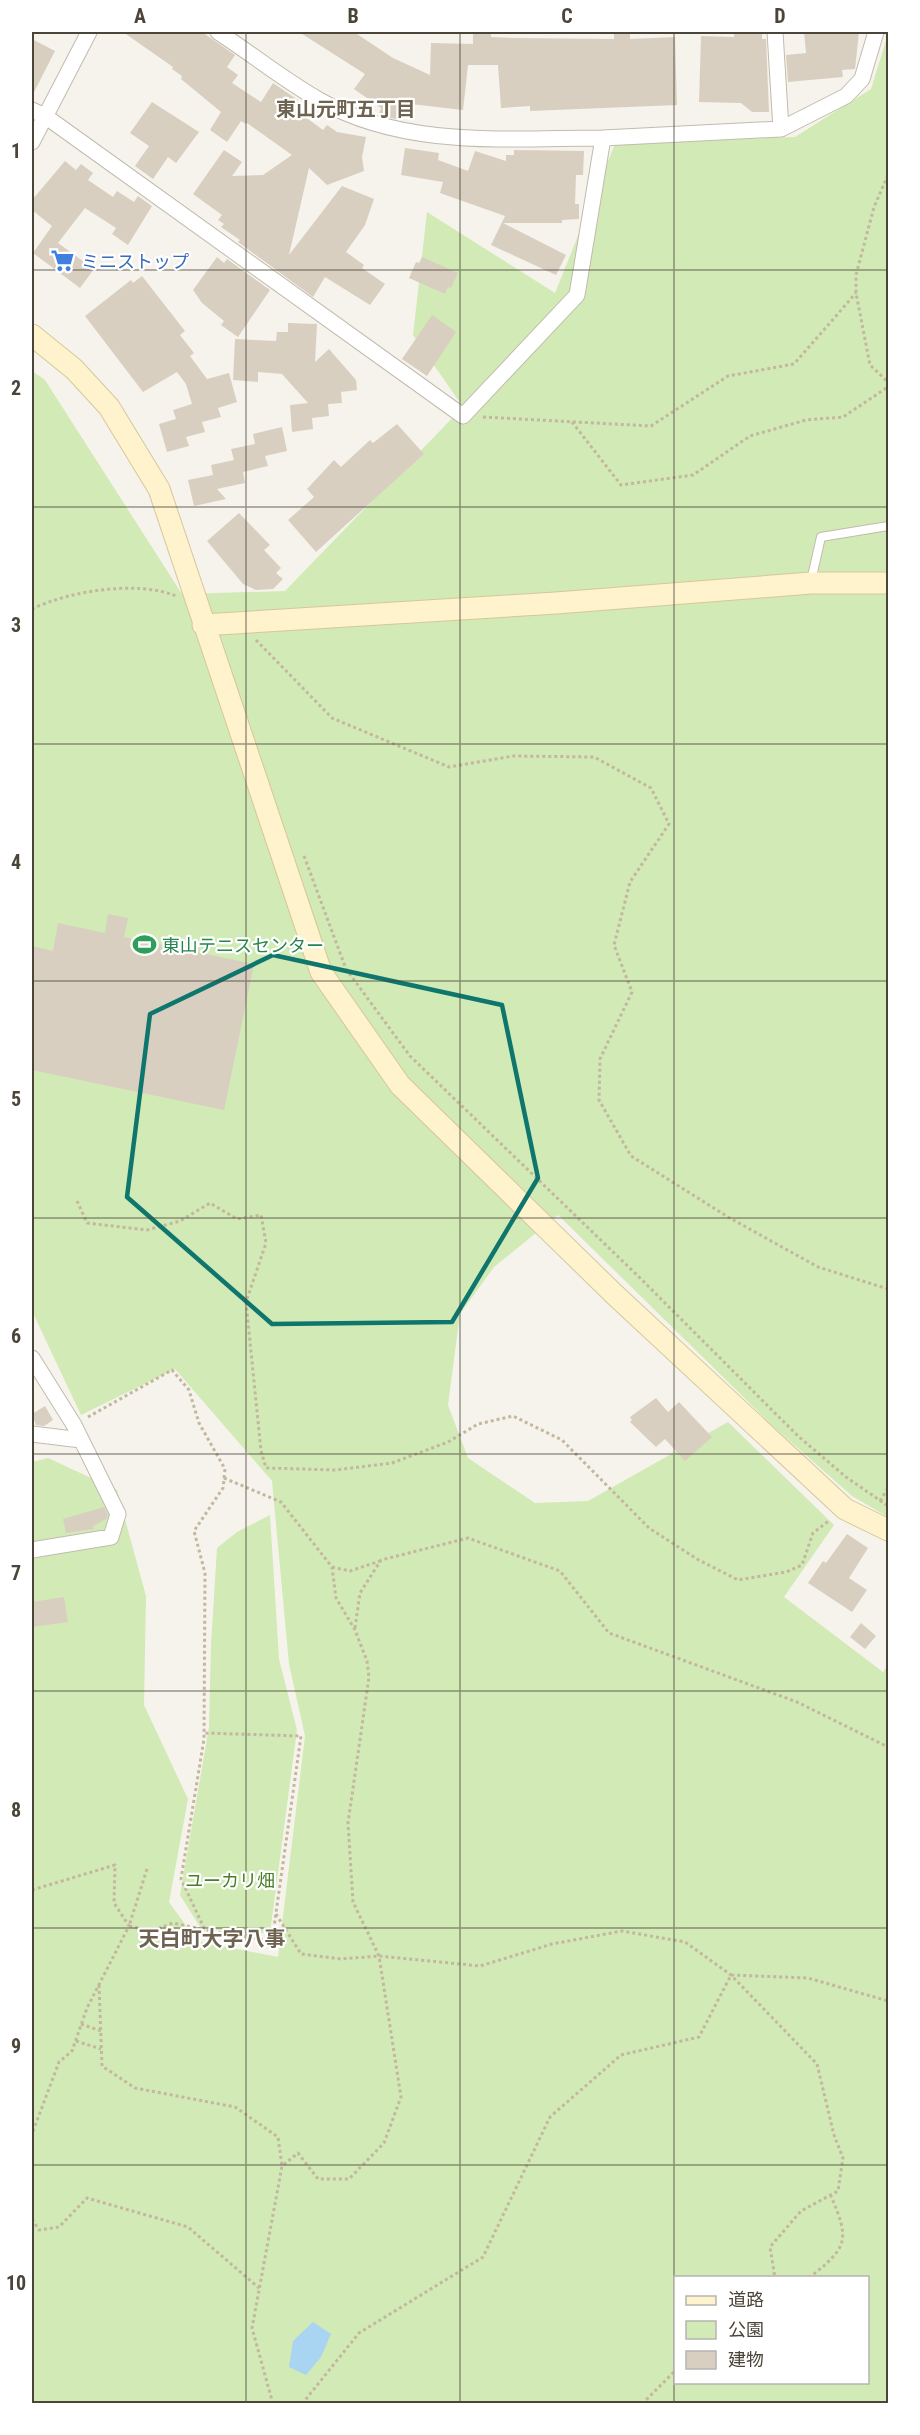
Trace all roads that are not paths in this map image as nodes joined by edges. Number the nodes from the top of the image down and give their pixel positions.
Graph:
1 (89, 32) edge
2 (218, 32) edge
3 (775, 32) edge
4 (876, 32) edge
5 (38, 113) edge
6 (781, 129) junction
7 (603, 138) junction
8 (32, 142) edge
9 (32, 335) edge
10 (888, 526) edge
11 (811, 583) junction
12 (888, 583) edge
13 (203, 625) junction
14 (32, 1358) edge
15 (32, 1434) edge
16 (81, 1440) junction
17 (888, 1530) edge
18 (32, 1550) edge

1 - 5 street
2 - 7 street
3 - 6 street
4 - 6 street
5 - 7 street
5 - 8 street
6 - 7 street
9 - 13 street
10 - 11 lane
11 - 12 street
11 - 13 street
13 - 17 street
14 - 16 street
15 - 16 street
16 - 18 street

